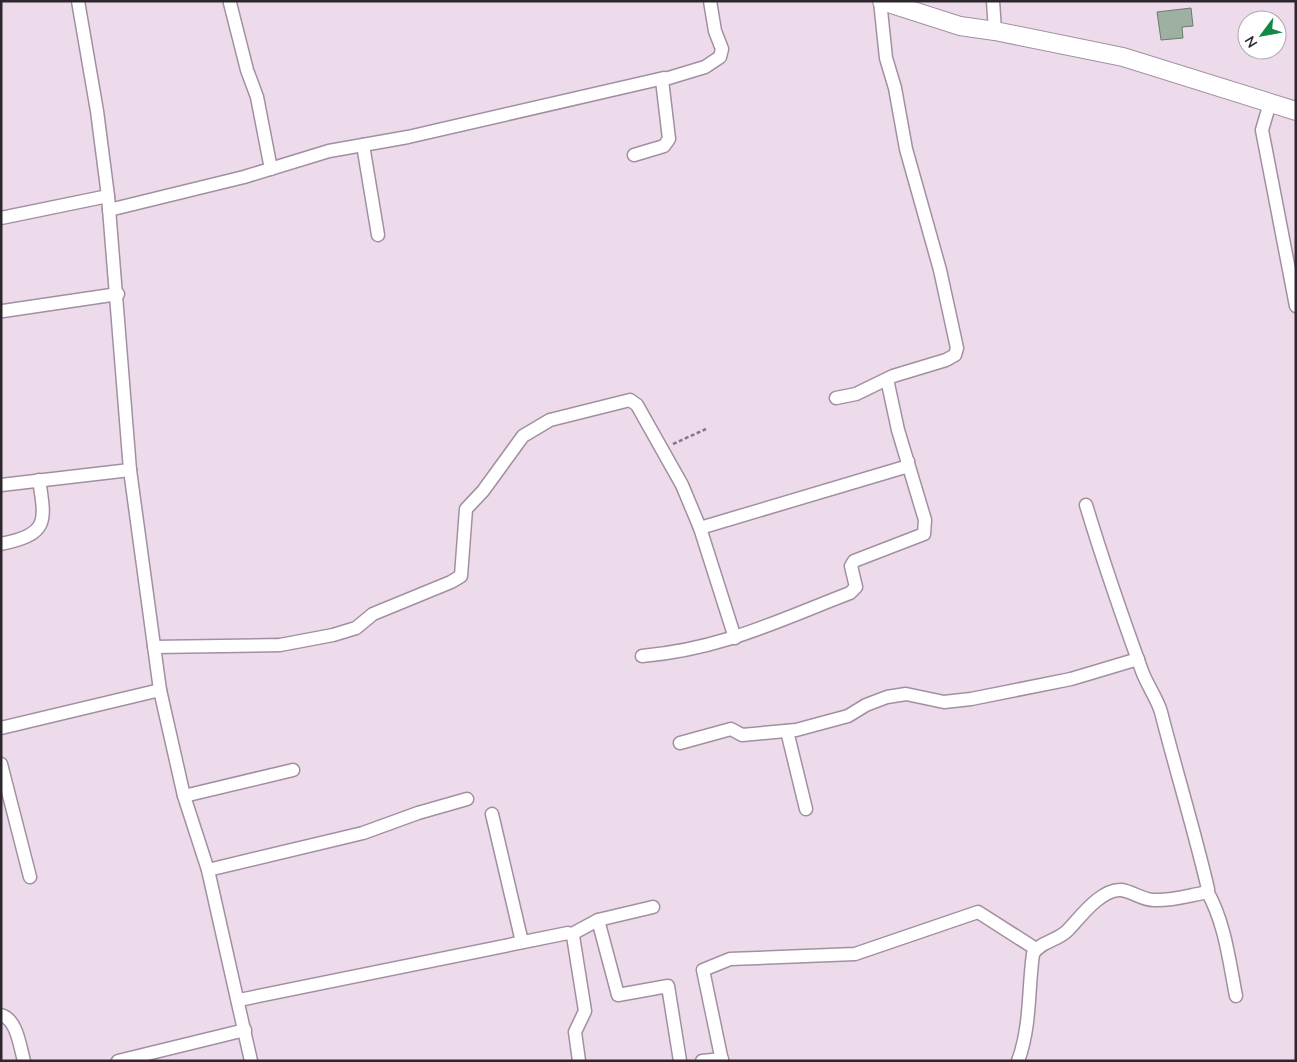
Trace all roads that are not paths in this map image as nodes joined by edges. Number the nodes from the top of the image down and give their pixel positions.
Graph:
1 (78, 1) edge
2 (710, 1) edge
3 (881, 1) edge
4 (993, 1) edge
5 (230, 4) dead end
6 (995, 31) junction
7 (664, 78) junction
8 (1270, 103) junction
9 (1296, 111) edge
10 (364, 145) junction
11 (634, 155) dead end
12 (271, 169) junction
13 (108, 196) junction
14 (109, 210) junction
15 (1, 218) edge
16 (378, 235) dead end
17 (118, 294) junction
18 (1296, 306) edge
19 (3, 310) dead end
20 (887, 379) junction
21 (836, 398) dead end
22 (908, 465) junction
23 (130, 470) junction
24 (39, 480) junction
25 (1, 485) edge
26 (1086, 504) dead end
27 (700, 528) junction
28 (1, 544) edge
29 (735, 638) junction
30 (154, 647) junction
31 (642, 656) dead end
32 (1138, 659) junction
33 (160, 690) junction
34 (1, 728) edge
35 (787, 731) junction
36 (680, 743) dead end
37 (1, 764) edge
38 (293, 770) dead end
39 (184, 796) junction
40 (467, 799) dead end
41 (806, 809) dead end
42 (492, 814) dead end
43 (208, 870) junction
44 (30, 877) dead end
45 (1208, 891) junction
46 (654, 907) dead end
47 (598, 920) junction
48 (572, 934) junction
49 (522, 942) junction
50 (1036, 949) junction
51 (1236, 996) dead end
52 (239, 1000) junction
53 (1, 1015) edge
54 (245, 1030) junction
55 (1021, 1057) edge
56 (722, 1060) edge
57 (24, 1061) edge
58 (118, 1061) edge
59 (251, 1061) edge
60 (579, 1061) edge
61 (680, 1061) edge
62 (702, 1061) edge

1 - 13 street
2 - 7 street
3 - 6 street
3 - 20 street
4 - 6 street
5 - 12 street
6 - 8 street
7 - 10 street
7 - 11 street
8 - 9 street
8 - 18 street
10 - 12 street
10 - 16 street
12 - 14 street
13 - 14 street
13 - 15 street
14 - 17 street
17 - 19 street
17 - 23 street
20 - 21 street
20 - 22 street
22 - 27 street
22 - 29 street
23 - 24 street
23 - 30 street
24 - 25 street
24 - 28 street
26 - 32 street
27 - 29 street
27 - 30 street
29 - 31 street
30 - 33 street
32 - 35 street
32 - 45 street
33 - 34 street
33 - 39 street
35 - 36 street
35 - 41 street
37 - 44 street
38 - 39 street
39 - 43 street
40 - 43 street
42 - 49 street
43 - 52 street
45 - 50 street
45 - 51 street
46 - 47 street
47 - 48 street
47 - 61 street
48 - 49 street
48 - 60 street
49 - 52 street
50 - 55 street
50 - 56 street
52 - 54 street
53 - 57 street
54 - 58 street
54 - 59 street
56 - 62 street

